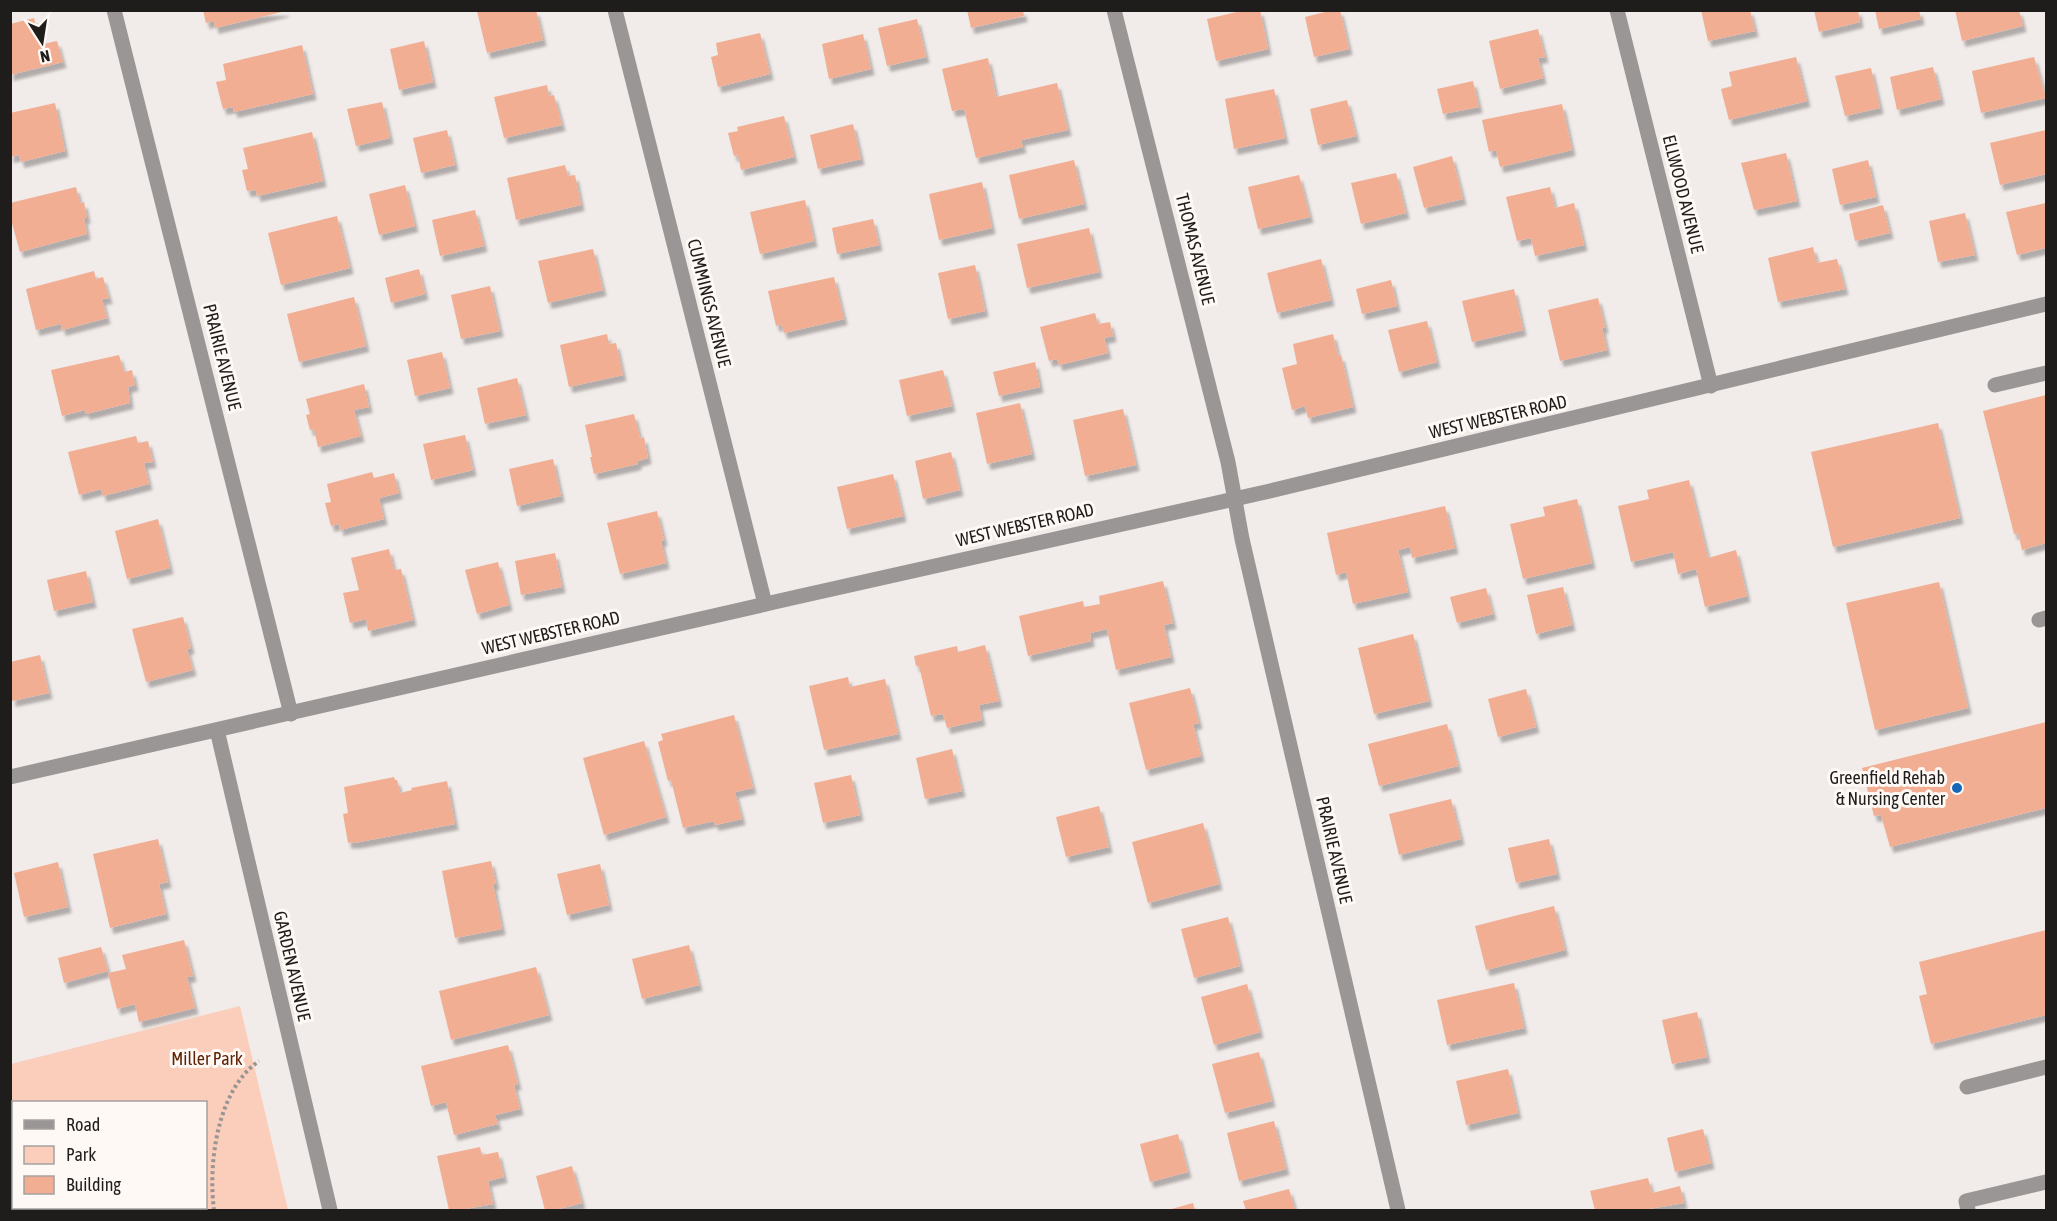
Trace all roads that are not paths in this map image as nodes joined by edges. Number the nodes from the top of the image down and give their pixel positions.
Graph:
1 (114, 10) edge
2 (615, 10) edge
3 (1114, 10) edge
4 (1617, 10) edge
5 (2046, 304) edge
6 (2046, 373) edge
7 (1995, 385) dead end
8 (1711, 386) junction
9 (1234, 499) junction
10 (765, 604) junction
11 (291, 714) junction
12 (217, 730) junction
13 (10, 777) edge
14 (2046, 1067) edge
15 (1966, 1087) dead end
16 (2046, 1182) edge
17 (330, 1210) edge
18 (1398, 1210) edge
19 (1968, 1210) edge

1 - 11 street, PRAIRIE AVENUE
2 - 10 street, CUMMINGS AVENUE
3 - 9 street, THOMAS AVENUE
4 - 8 street, ELLWOOD AVENUE
5 - 8 street, WEST WEBSTER ROAD
6 - 7 street
8 - 9 street, WEST WEBSTER ROAD
9 - 10 street, WEST WEBSTER ROAD
9 - 18 street, PRAIRIE AVENUE
10 - 11 street, WEST WEBSTER ROAD
11 - 12 street, WEST WEBSTER ROAD
12 - 13 street, WEST WEBSTER ROAD
12 - 17 street, GARDEN AVENUE
14 - 15 street
16 - 19 street

